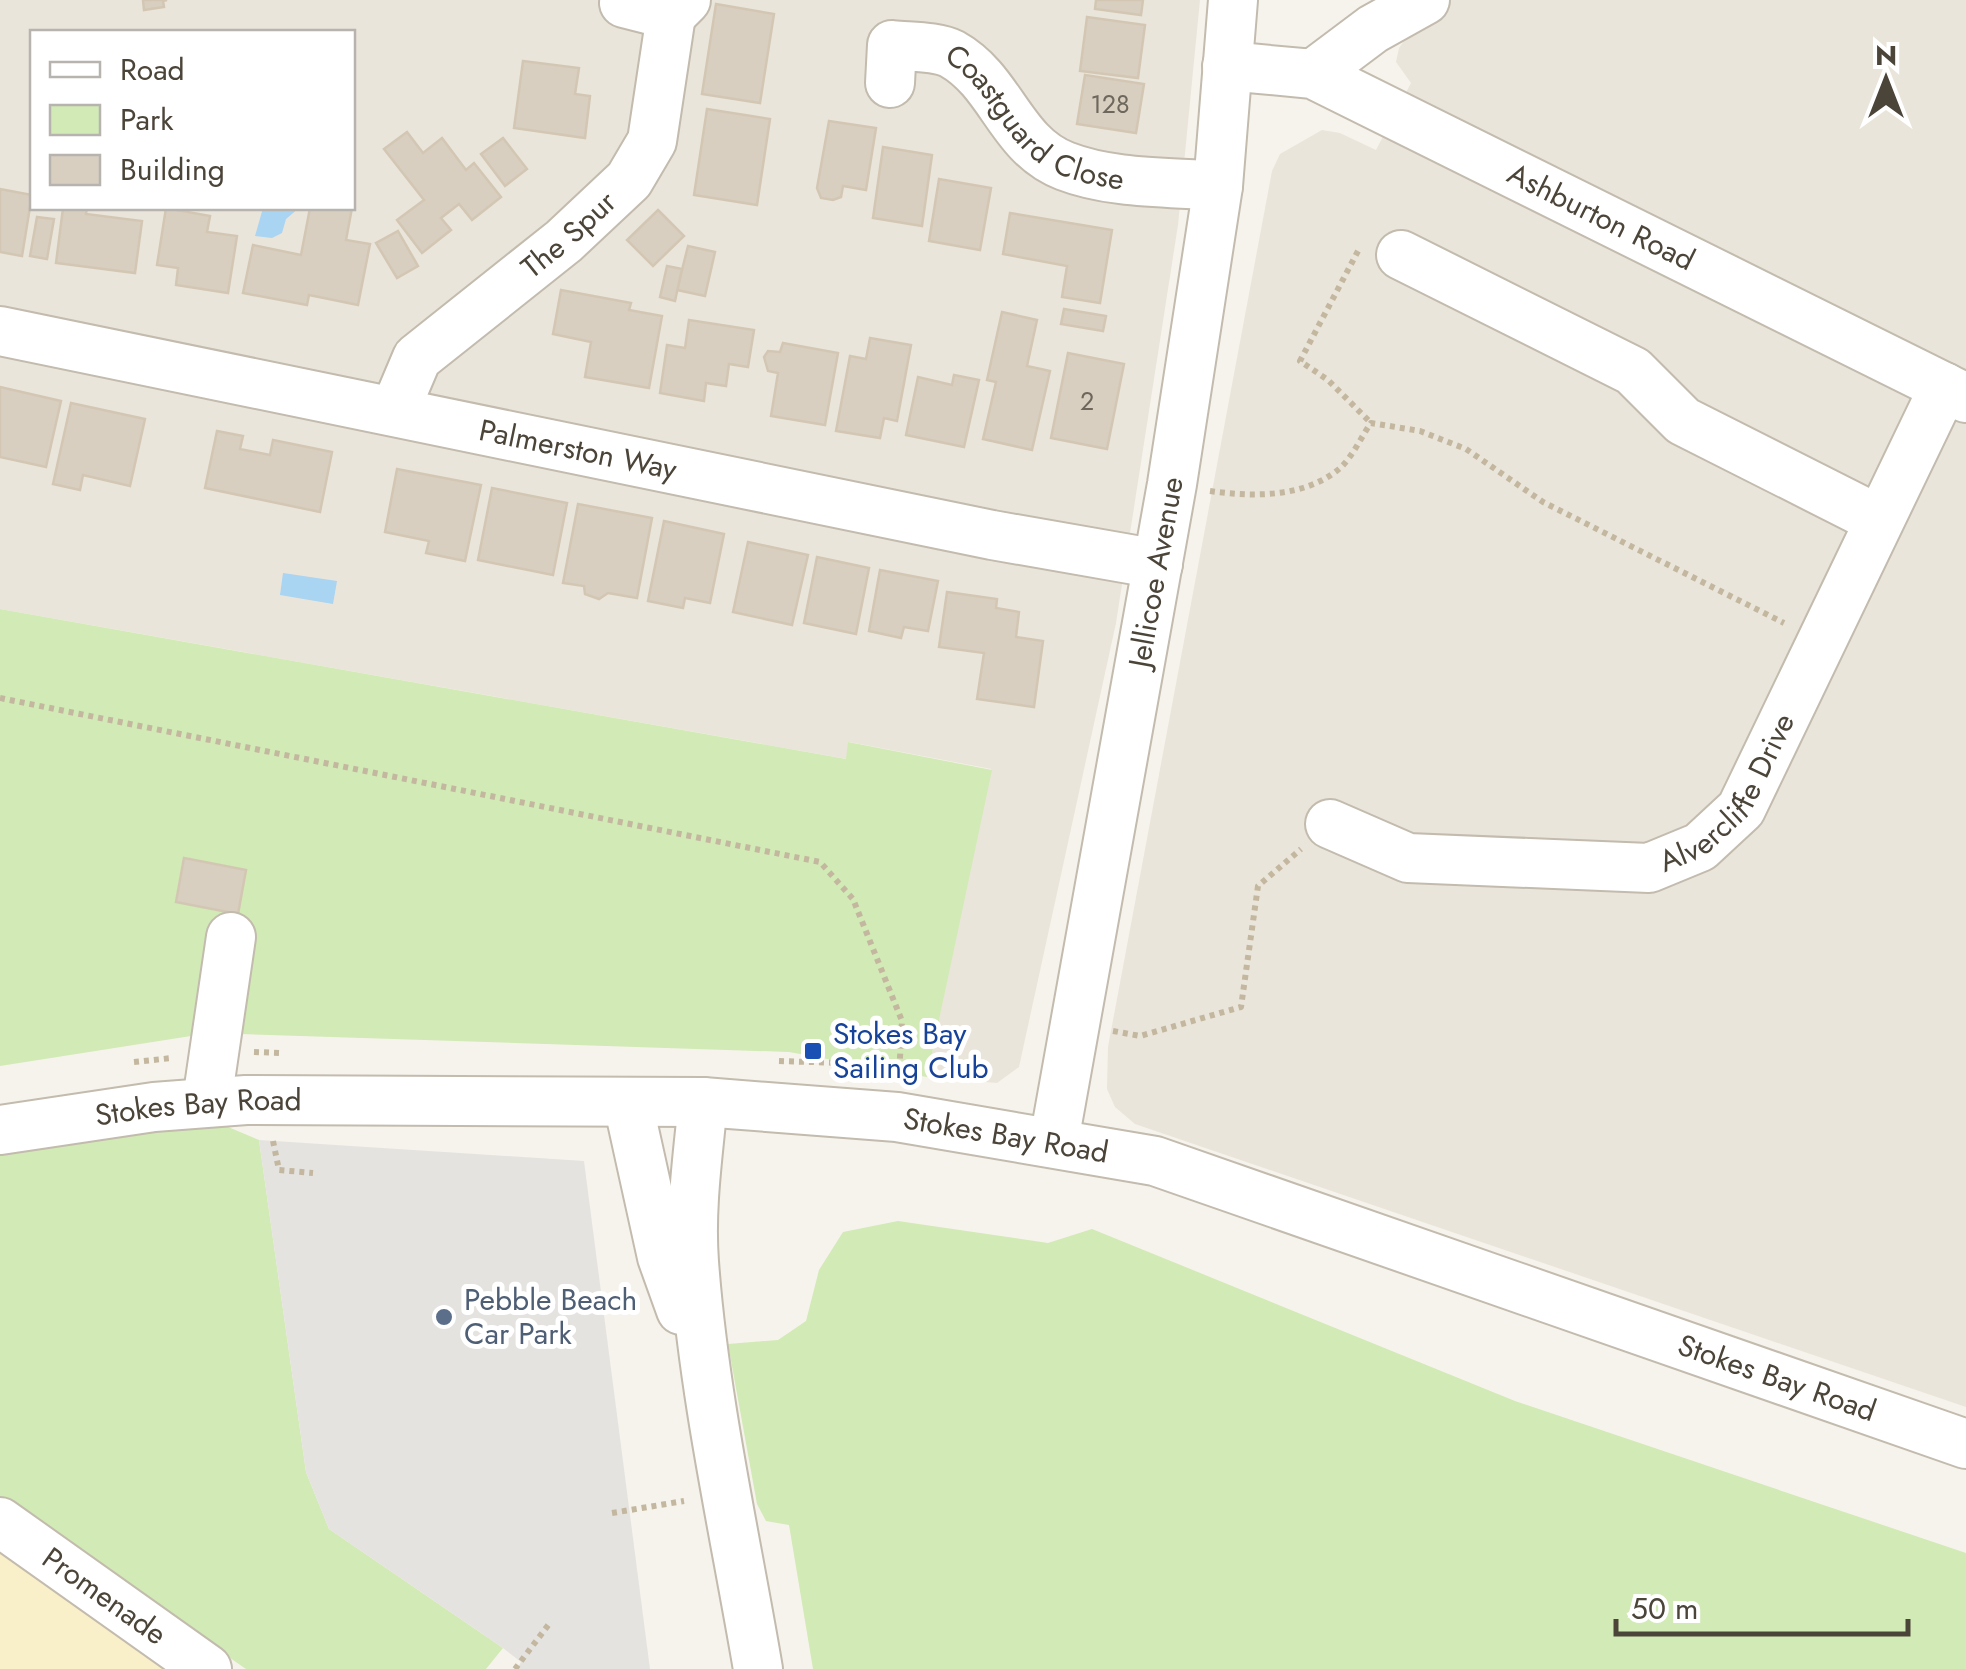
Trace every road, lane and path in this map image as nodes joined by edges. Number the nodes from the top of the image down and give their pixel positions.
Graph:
1 (1233, 0) edge
2 (1425, 0) edge
3 (624, 3) dead end
4 (679, 8) edge
5 (1227, 66) junction
6 (1313, 74) junction
7 (890, 83) dead end
8 (1218, 186) junction
9 (1401, 255) joint
10 (0, 331) edge
11 (1955, 393) edge
12 (396, 410) junction
13 (1370, 423) junction
14 (1172, 484) junction
15 (1880, 520) junction
16 (1158, 564) junction
17 (1821, 642) junction
18 (0, 698) edge
19 (1330, 824) joint
20 (231, 936) dead end
21 (1077, 1025) junction
22 (207, 1102) junction
23 (704, 1102) junction
24 (628, 1103) junction
25 (898, 1117) junction
26 (0, 1130) edge
27 (260, 1133) dead end
28 (1054, 1141) junction
29 (313, 1173) dead end
30 (710, 1388) junction
31 (1966, 1444) edge
32 (728, 1494) junction
33 (612, 1513) dead end
34 (0, 1522) edge
35 (549, 1624) dead end
36 (208, 1669) edge
37 (515, 1669) edge
38 (758, 1669) edge

1 - 5 street, Jellicoe Avenue
2 - 6 street
3 - 4 street
4 - 12 street, The Spur
5 - 6 street, Ashburton Road
5 - 8 street, Jellicoe Avenue
6 - 11 street, Ashburton Road
7 - 8 street, Coastguard Close
8 - 14 street, Jellicoe Avenue
9 - 13 path
9 - 15 street
10 - 12 street, Palmerston Way
11 - 15 street, Alvercliffe Drive
12 - 16 street, Palmerston Way
13 - 14 path
13 - 17 path
14 - 16 street, Jellicoe Avenue
15 - 17 street, Alvercliffe Drive
16 - 21 street, Jellicoe Avenue
17 - 19 street, Alvercliffe Drive
18 - 25 path
19 - 21 path
20 - 22 street
21 - 28 street, Jellicoe Avenue
22 - 24 street, Stokes Bay Road
22 - 26 street, Stokes Bay Road
23 - 24 street, Stokes Bay Road
23 - 25 street, Stokes Bay Road
23 - 30 street
24 - 30 street
25 - 28 street, Stokes Bay Road
27 - 29 path
28 - 31 street, Stokes Bay Road
30 - 32 street
32 - 33 path
32 - 38 street
34 - 36 street, Promenade
35 - 37 path

